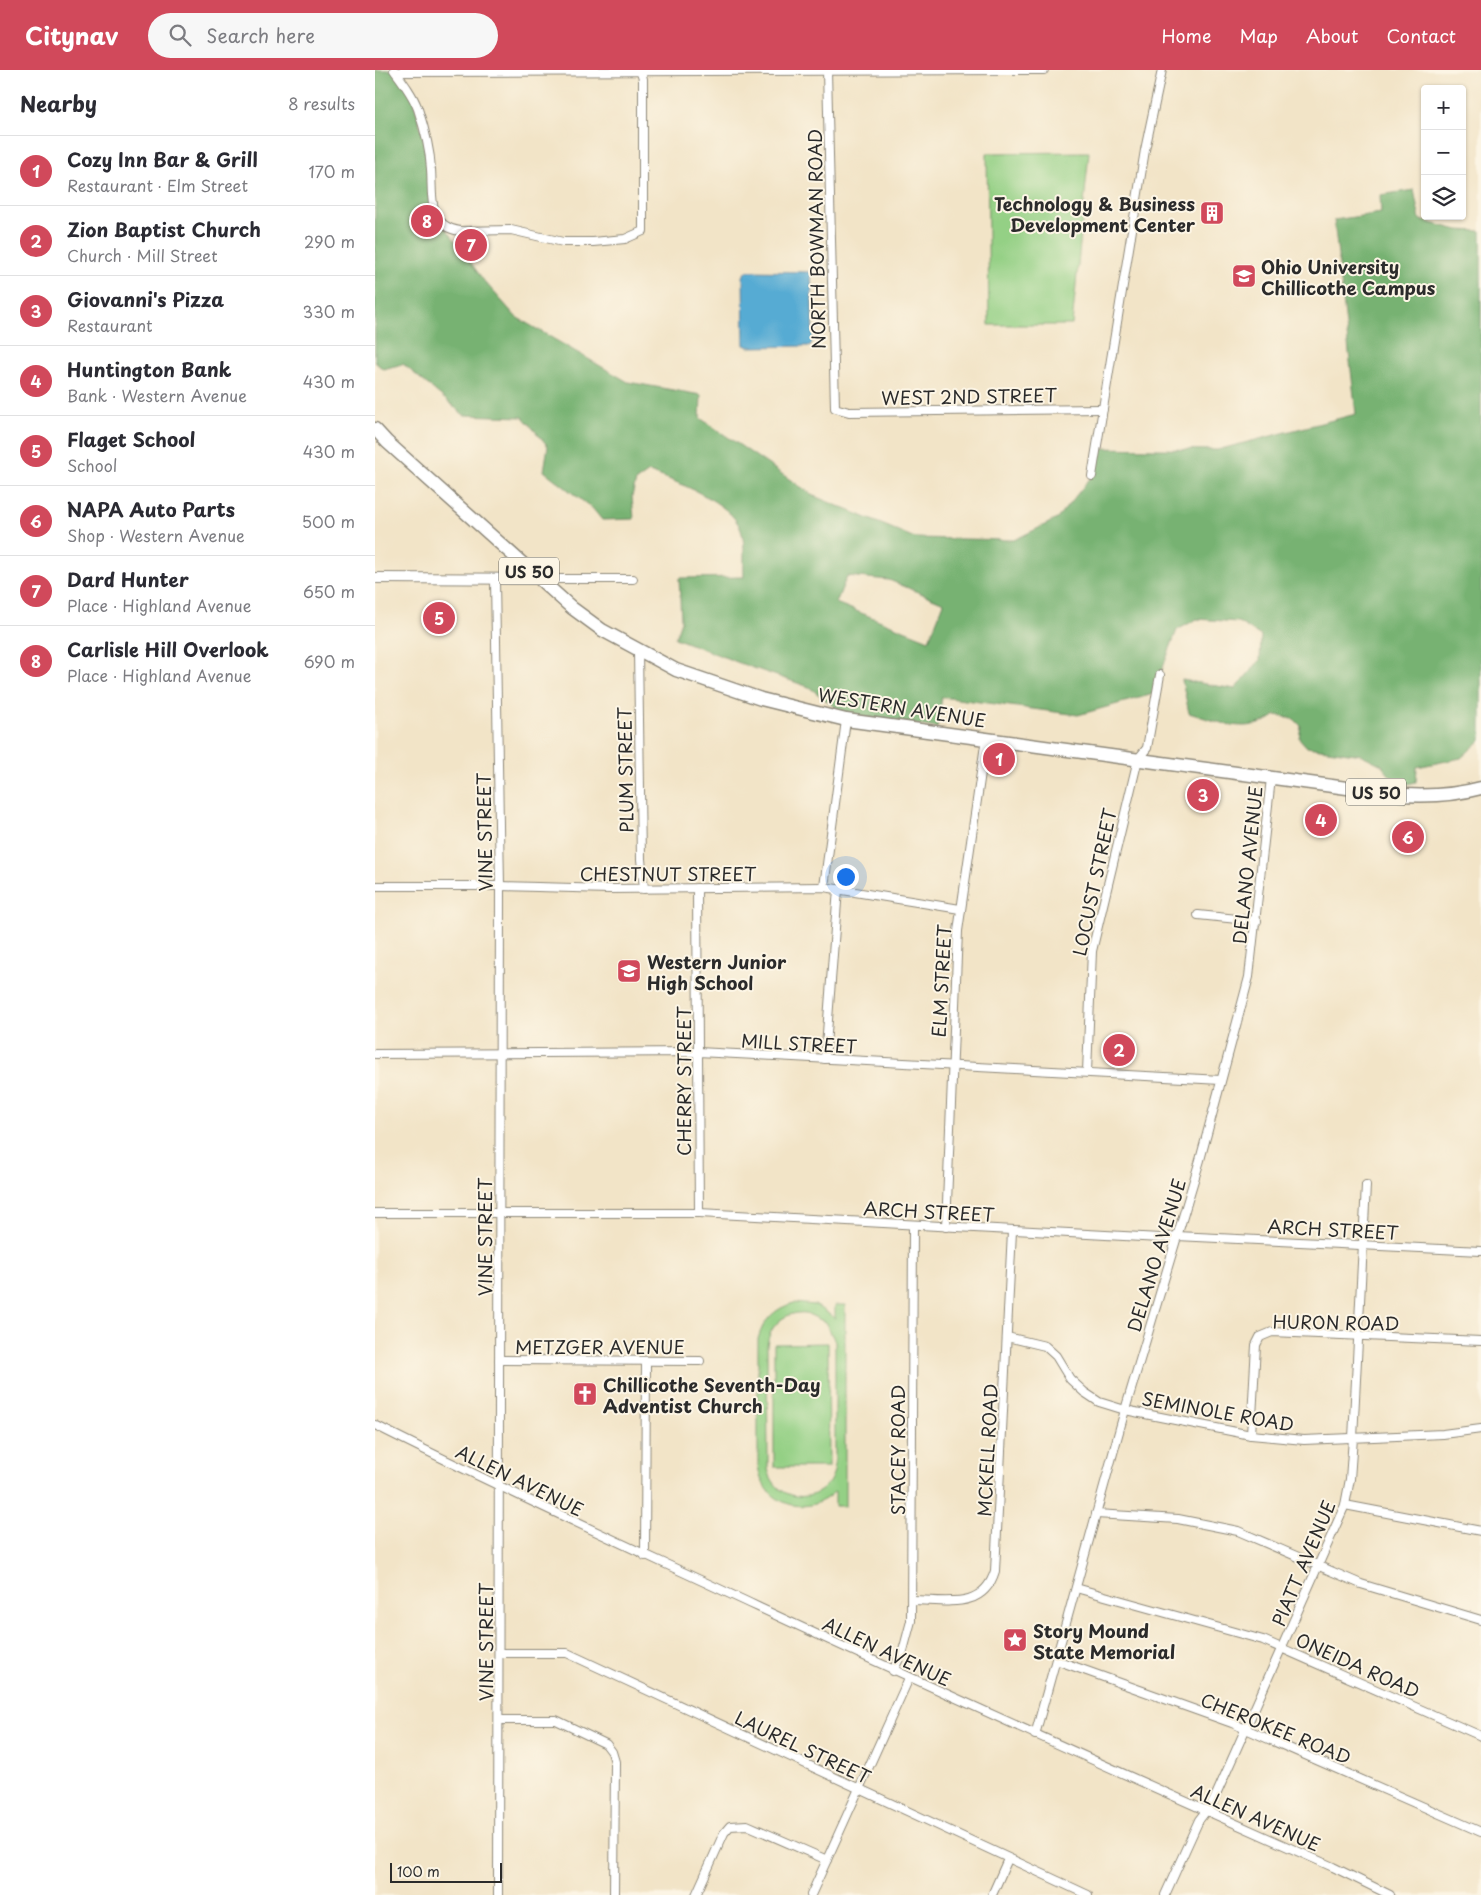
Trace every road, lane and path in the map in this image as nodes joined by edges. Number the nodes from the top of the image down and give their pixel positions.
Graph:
1 (640, 70) edge
2 (827, 70) edge
3 (1044, 70) edge
4 (1162, 70) edge
5 (395, 71) edge
6 (835, 408) joint
7 (1103, 409) junction
8 (375, 429) edge
9 (1092, 476) dead end
10 (375, 578) edge
11 (538, 579) junction
12 (633, 579) dead end
13 (495, 580) junction
14 (638, 650) junction
15 (1160, 675) dead end
16 (846, 720) junction
17 (986, 738) junction
18 (1138, 759) junction
19 (1271, 778) junction
20 (1481, 788) edge
21 (375, 886) edge
22 (500, 886) junction
23 (824, 887) junction
24 (697, 888) junction
25 (645, 889) junction
26 (838, 889) junction
27 (960, 909) junction
28 (1198, 915) dead end
29 (1257, 921) junction
30 (698, 1052) junction
31 (375, 1054) edge
32 (498, 1054) junction
33 (825, 1059) junction
34 (953, 1066) junction
35 (1087, 1072) junction
36 (1221, 1080) junction
37 (1366, 1185) dead end
38 (375, 1213) edge
39 (699, 1213) junction
40 (500, 1214) junction
41 (913, 1226) junction
42 (946, 1227) junction
43 (1012, 1231) junction
44 (1177, 1236) junction
45 (1363, 1245) junction
46 (1481, 1251) edge
47 (1359, 1336) junction
48 (1007, 1337) junction
49 (1481, 1342) edge
50 (499, 1360) junction
51 (646, 1361) junction
52 (700, 1361) dead end
53 (1125, 1410) junction
54 (375, 1425) edge
55 (1481, 1430) edge
56 (1251, 1435) junction
57 (1353, 1438) junction
58 (499, 1488) junction
59 (1345, 1505) junction
60 (1096, 1514) junction
61 (1481, 1531) edge
62 (645, 1556) junction
63 (1319, 1565) junction
64 (1076, 1588) junction
65 (912, 1600) junction
66 (1481, 1620) edge
67 (1282, 1648) junction
68 (499, 1653) junction
69 (1056, 1660) junction
70 (893, 1671) junction
71 (909, 1678) junction
72 (500, 1720) junction
73 (1246, 1729) junction
74 (1035, 1735) junction
75 (1481, 1736) edge
76 (859, 1790) junction
77 (1206, 1811) junction
78 (1481, 1832) edge
79 (1008, 1859) junction
80 (827, 1860) junction
81 (498, 1895) edge
82 (614, 1895) edge
83 (696, 1895) edge
84 (811, 1895) edge
85 (992, 1895) edge
86 (1088, 1895) edge
87 (1165, 1895) edge
88 (1390, 1895) edge

1 - 2 street
1 - 5 street
1 - 5 street
2 - 3 street
2 - 6 street, NORTH BOWMAN ROAD
4 - 7 street
6 - 7 street, WEST 2ND STREET
7 - 9 street
8 - 11 main road, WESTERN AVENUE / US 50
10 - 13 street
11 - 12 street
11 - 13 street
11 - 14 main road, WESTERN AVENUE / US 50
13 - 22 street, VINE STREET
14 - 16 main road, WESTERN AVENUE / US 50
14 - 25 street, PLUM STREET
15 - 18 street, LOCUST STREET
16 - 17 main road, WESTERN AVENUE / US 50
16 - 23 street
17 - 18 main road, WESTERN AVENUE / US 50
17 - 27 street, ELM STREET
18 - 19 main road, WESTERN AVENUE / US 50
18 - 35 street, LOCUST STREET
19 - 20 main road, WESTERN AVENUE / US 50
19 - 29 street, DELANO AVENUE
21 - 22 street, CHESTNUT STREET
22 - 25 street, CHESTNUT STREET
22 - 32 street, VINE STREET
23 - 24 street, CHESTNUT STREET
23 - 26 street, CHESTNUT STREET
24 - 25 street, CHESTNUT STREET
24 - 30 street, CHERRY STREET
26 - 27 street, CHESTNUT STREET
26 - 33 street
27 - 34 street, ELM STREET
28 - 29 street
29 - 36 street, DELANO AVENUE
30 - 32 street, MILL STREET
30 - 33 street, MILL STREET
30 - 39 street, CHERRY STREET
31 - 32 street, MILL STREET
32 - 40 street, VINE STREET
33 - 34 street, MILL STREET
34 - 35 street, MILL STREET
34 - 42 street, ELM STREET
35 - 36 street, MILL STREET
36 - 44 street, DELANO AVENUE
37 - 45 street, PIATT AVENUE
38 - 40 street, ARCH STREET
39 - 40 street, ARCH STREET
39 - 41 street, ARCH STREET
40 - 50 street, VINE STREET
41 - 42 street, ARCH STREET
41 - 65 street, STACEY ROAD
42 - 43 street, ARCH STREET
43 - 44 street, ARCH STREET
43 - 48 street, MCKELL ROAD
44 - 45 street, ARCH STREET
44 - 53 street, DELANO AVENUE
45 - 46 street, ARCH STREET
45 - 47 street, PIATT AVENUE
47 - 49 street, HURON ROAD
47 - 56 street, HURON ROAD
47 - 57 street, PIATT AVENUE
48 - 53 street, SEMINOLE ROAD
48 - 65 street, MCKELL ROAD
50 - 51 street, METZGER AVENUE
50 - 58 street, VINE STREET
51 - 52 street, METZGER AVENUE
51 - 62 street
53 - 56 street, SEMINOLE ROAD
53 - 60 street, DELANO AVENUE
54 - 58 street, ALLEN AVENUE
55 - 57 street, SEMINOLE ROAD
56 - 57 street, SEMINOLE ROAD
57 - 59 street, PIATT AVENUE
58 - 62 street, ALLEN AVENUE
58 - 68 street, VINE STREET
59 - 61 street
59 - 63 street, PIATT AVENUE
60 - 63 street
60 - 64 street, DELANO AVENUE
62 - 70 street, ALLEN AVENUE
63 - 66 street
63 - 67 street, PIATT AVENUE
64 - 67 street, ONEIDA ROAD
64 - 69 street, DELANO AVENUE
65 - 70 street, STACEY ROAD
67 - 73 street, PIATT AVENUE
67 - 75 street, ONEIDA ROAD
68 - 72 street, VINE STREET
68 - 76 street, LAUREL STREET
69 - 73 street, CHEROKEE ROAD
69 - 74 street, DELANO AVENUE
70 - 71 street, ALLEN AVENUE
71 - 74 street, ALLEN AVENUE
71 - 76 street
72 - 81 street, VINE STREET
72 - 82 street
73 - 77 street, PIATT AVENUE
73 - 78 street, CHEROKEE ROAD
74 - 77 street, ALLEN AVENUE
76 - 79 street, LAUREL STREET
76 - 80 street
77 - 87 street, PIATT AVENUE
77 - 88 street, ALLEN AVENUE
79 - 85 street
79 - 86 street, LAUREL STREET
80 - 83 street
80 - 84 street

